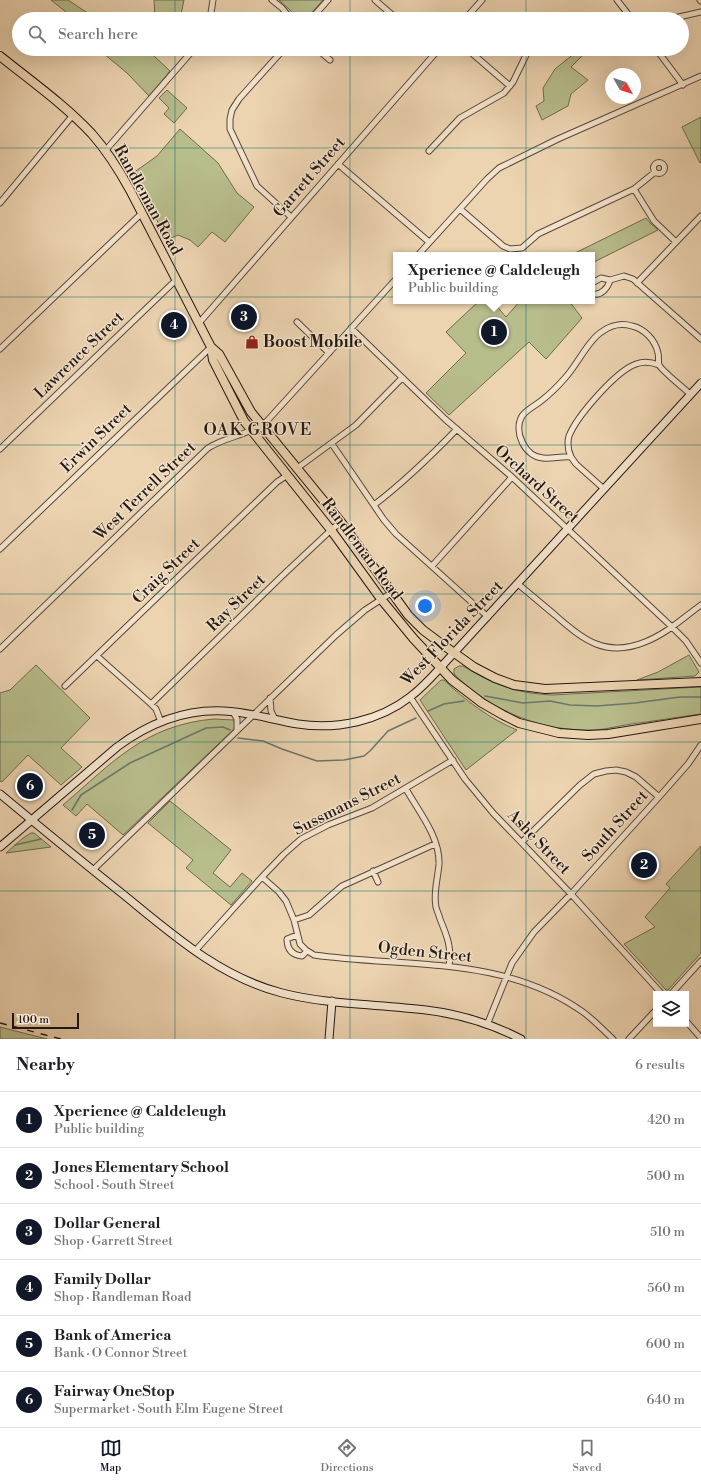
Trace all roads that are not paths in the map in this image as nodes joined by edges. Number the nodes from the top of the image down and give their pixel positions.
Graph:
1 (213, 0) edge
2 (272, 0) edge
3 (328, 0) edge
4 (375, 0) edge
5 (482, 0) edge
6 (617, 0) edge
7 (211, 12) edge
8 (285, 12) edge
9 (317, 12) edge
10 (389, 12) edge
11 (471, 12) edge
12 (626, 12) edge
13 (701, 12) edge
14 (689, 15) edge
15 (0, 56) edge
16 (188, 56) edge
17 (278, 56) edge
18 (325, 56) edge
19 (433, 56) edge
20 (475, 56) edge
21 (526, 56) edge
22 (661, 56) edge
23 (330, 60) dead end
24 (701, 76) edge
25 (683, 85) junction
26 (510, 86) junction
27 (73, 115) junction
28 (105, 151) junction
29 (429, 151) dead end
30 (338, 164) junction
31 (655, 172) dead end
32 (634, 189) junction
33 (0, 203) edge
34 (460, 209) junction
35 (142, 213) junction
36 (701, 216) edge
37 (291, 217) junction
38 (429, 242) junction
39 (676, 242) junction
40 (421, 252) edge
41 (177, 280) junction
42 (610, 280) junction
43 (595, 281) edge
44 (393, 282) edge
45 (637, 283) junction
46 (595, 295) edge
47 (297, 322) dead end
48 (199, 323) junction
49 (351, 328) junction
50 (701, 339) edge
51 (211, 347) junction
52 (0, 349) edge
53 (329, 353) junction
54 (660, 365) junction
55 (402, 378) junction
56 (701, 383) edge
57 (690, 394) junction
58 (261, 426) junction
59 (456, 430) junction
60 (250, 431) junction
61 (332, 444) junction
62 (0, 449) edge
63 (571, 456) junction
64 (296, 468) junction
65 (286, 476) junction
66 (512, 477) junction
67 (604, 489) junction
68 (374, 505) junction
69 (341, 522) junction
70 (568, 528) junction
71 (331, 530) junction
72 (0, 549) edge
73 (432, 566) junction
74 (518, 584) junction
75 (391, 593) junction
76 (381, 599) junction
77 (701, 605) edge
78 (488, 617) junction
79 (672, 627) junction
80 (0, 648) edge
81 (454, 652) junction
82 (97, 656) junction
83 (701, 663) edge
84 (441, 668) junction
85 (701, 682) edge
86 (65, 686) dead end
87 (270, 698) junction
88 (410, 698) junction
89 (151, 704) junction
90 (233, 712) junction
91 (254, 714) junction
92 (701, 719) edge
93 (275, 720) junction
94 (161, 722) junction
95 (237, 730) junction
96 (701, 745) edge
97 (453, 760) junction
98 (406, 789) junction
99 (0, 794) edge
100 (660, 797) junction
101 (32, 820) junction
102 (522, 842) junction
103 (436, 844) junction
104 (0, 847) edge
105 (93, 870) junction
106 (373, 872) junction
107 (262, 877) junction
108 (378, 882) dead end
109 (571, 894) junction
110 (294, 920) junction
111 (297, 935) junction
112 (307, 951) junction
113 (195, 952) junction
114 (701, 961) edge
115 (449, 966) junction
116 (507, 976) junction
117 (659, 991) edge
118 (674, 991) edge
119 (332, 1002) junction
120 (653, 1013) edge
121 (689, 1024) edge
122 (487, 1025) junction
123 (701, 1038) edge
124 (329, 1039) edge
125 (521, 1039) edge
126 (612, 1039) edge
127 (629, 1039) edge

1 - 7 street
2 - 8 street
3 - 9 street
4 - 10 street
5 - 11 street
6 - 12 street
13 - 14 street
15 - 27 main road, Randleman Road
16 - 28 street
17 - 37 street
18 - 23 street
19 - 30 street, Garrett Street
20 - 26 street
21 - 26 street
22 - 25 street
24 - 25 street
25 - 34 street
26 - 29 street
27 - 28 main road, Randleman Road
27 - 33 street
28 - 35 main road, Randleman Road
30 - 37 street, Garrett Street
30 - 38 street
31 - 32 street
32 - 34 street
32 - 39 street
34 - 38 street
35 - 41 main road, Randleman Road
35 - 52 street
36 - 39 street
37 - 48 street, Garrett Street
38 - 40 street
39 - 45 street
41 - 48 main road, Randleman Road
41 - 62 street, Lawrence Street
42 - 43 street
42 - 45 street
42 - 46 street
44 - 49 street, West Terrell Street
45 - 50 street
47 - 53 street
48 - 51 main road, Randleman Road
49 - 53 street, West Terrell Street
49 - 55 street, Orchard Street
51 - 58 main road, Randleman Road
51 - 60 main road, Randleman Road
51 - 72 street, Erwin Street
53 - 58 street, West Terrell Street
54 - 57 street
54 - 63 street
54 - 63 street
55 - 59 street, Orchard Street
55 - 61 street
56 - 57 main road, West Florida Street
57 - 67 main road, West Florida Street
58 - 60 street, West Terrell Street
58 - 64 main road, Randleman Road
59 - 66 street, Orchard Street
59 - 68 street
60 - 65 main road, Randleman Road
60 - 80 street, West Terrell Street
61 - 64 street
61 - 68 street
63 - 67 street
64 - 69 main road, Randleman Road
65 - 71 main road, Randleman Road
65 - 82 street, Craig Street
66 - 70 street, Orchard Street
66 - 73 street
67 - 70 main road, West Florida Street
68 - 73 street
69 - 71 street, Ray Street
69 - 75 main road, Randleman Road
70 - 74 main road, West Florida Street
70 - 79 street, Orchard Street
71 - 76 main road, Randleman Road
71 - 89 street, Ray Street
73 - 78 street
74 - 78 main road, West Florida Street
74 - 79 street
75 - 76 street
75 - 81 main road, Randleman Road
76 - 84 main road, Randleman Road
76 - 87 street
77 - 79 street
78 - 81 main road, West Florida Street
79 - 83 street, Orchard Street
81 - 84 main road, West Florida Street
81 - 85 main road, Randleman Road
82 - 86 street, Craig Street
82 - 89 street
84 - 88 main road, West Florida Street
84 - 92 main road, Randleman Road
87 - 91 street
87 - 93 street
88 - 93 main road, West Florida Street
88 - 97 street, Ashe Street
89 - 94 street
90 - 91 main road, West Florida Street
90 - 94 main road, West Florida Street
90 - 95 street
91 - 93 main road, West Florida Street
91 - 95 street
94 - 101 main road, West Florida Street
95 - 105 street
96 - 100 street, South Street
97 - 98 street, Sussmans Street
97 - 102 street, Ashe Street
98 - 103 street
98 - 107 street, Sussmans Street
99 - 101 main road
100 - 102 street
100 - 109 street, South Street
101 - 104 main road, West Florida Street
101 - 105 main road
102 - 109 street, Ashe Street
103 - 106 street
103 - 115 street
105 - 113 main road
106 - 108 street
106 - 110 street
107 - 110 street
107 - 113 street, Sussmans Street
109 - 116 street, South Street
109 - 117 street, Ashe Street
110 - 111 street
111 - 112 street
111 - 112 street, Ogden Street
112 - 115 street, Ogden Street
113 - 119 main road
114 - 118 street
115 - 116 street, Ogden Street
116 - 122 street, South Street
116 - 126 street, Ogden Street
119 - 122 main road
119 - 124 main road
120 - 127 street
121 - 123 street
122 - 125 main road

